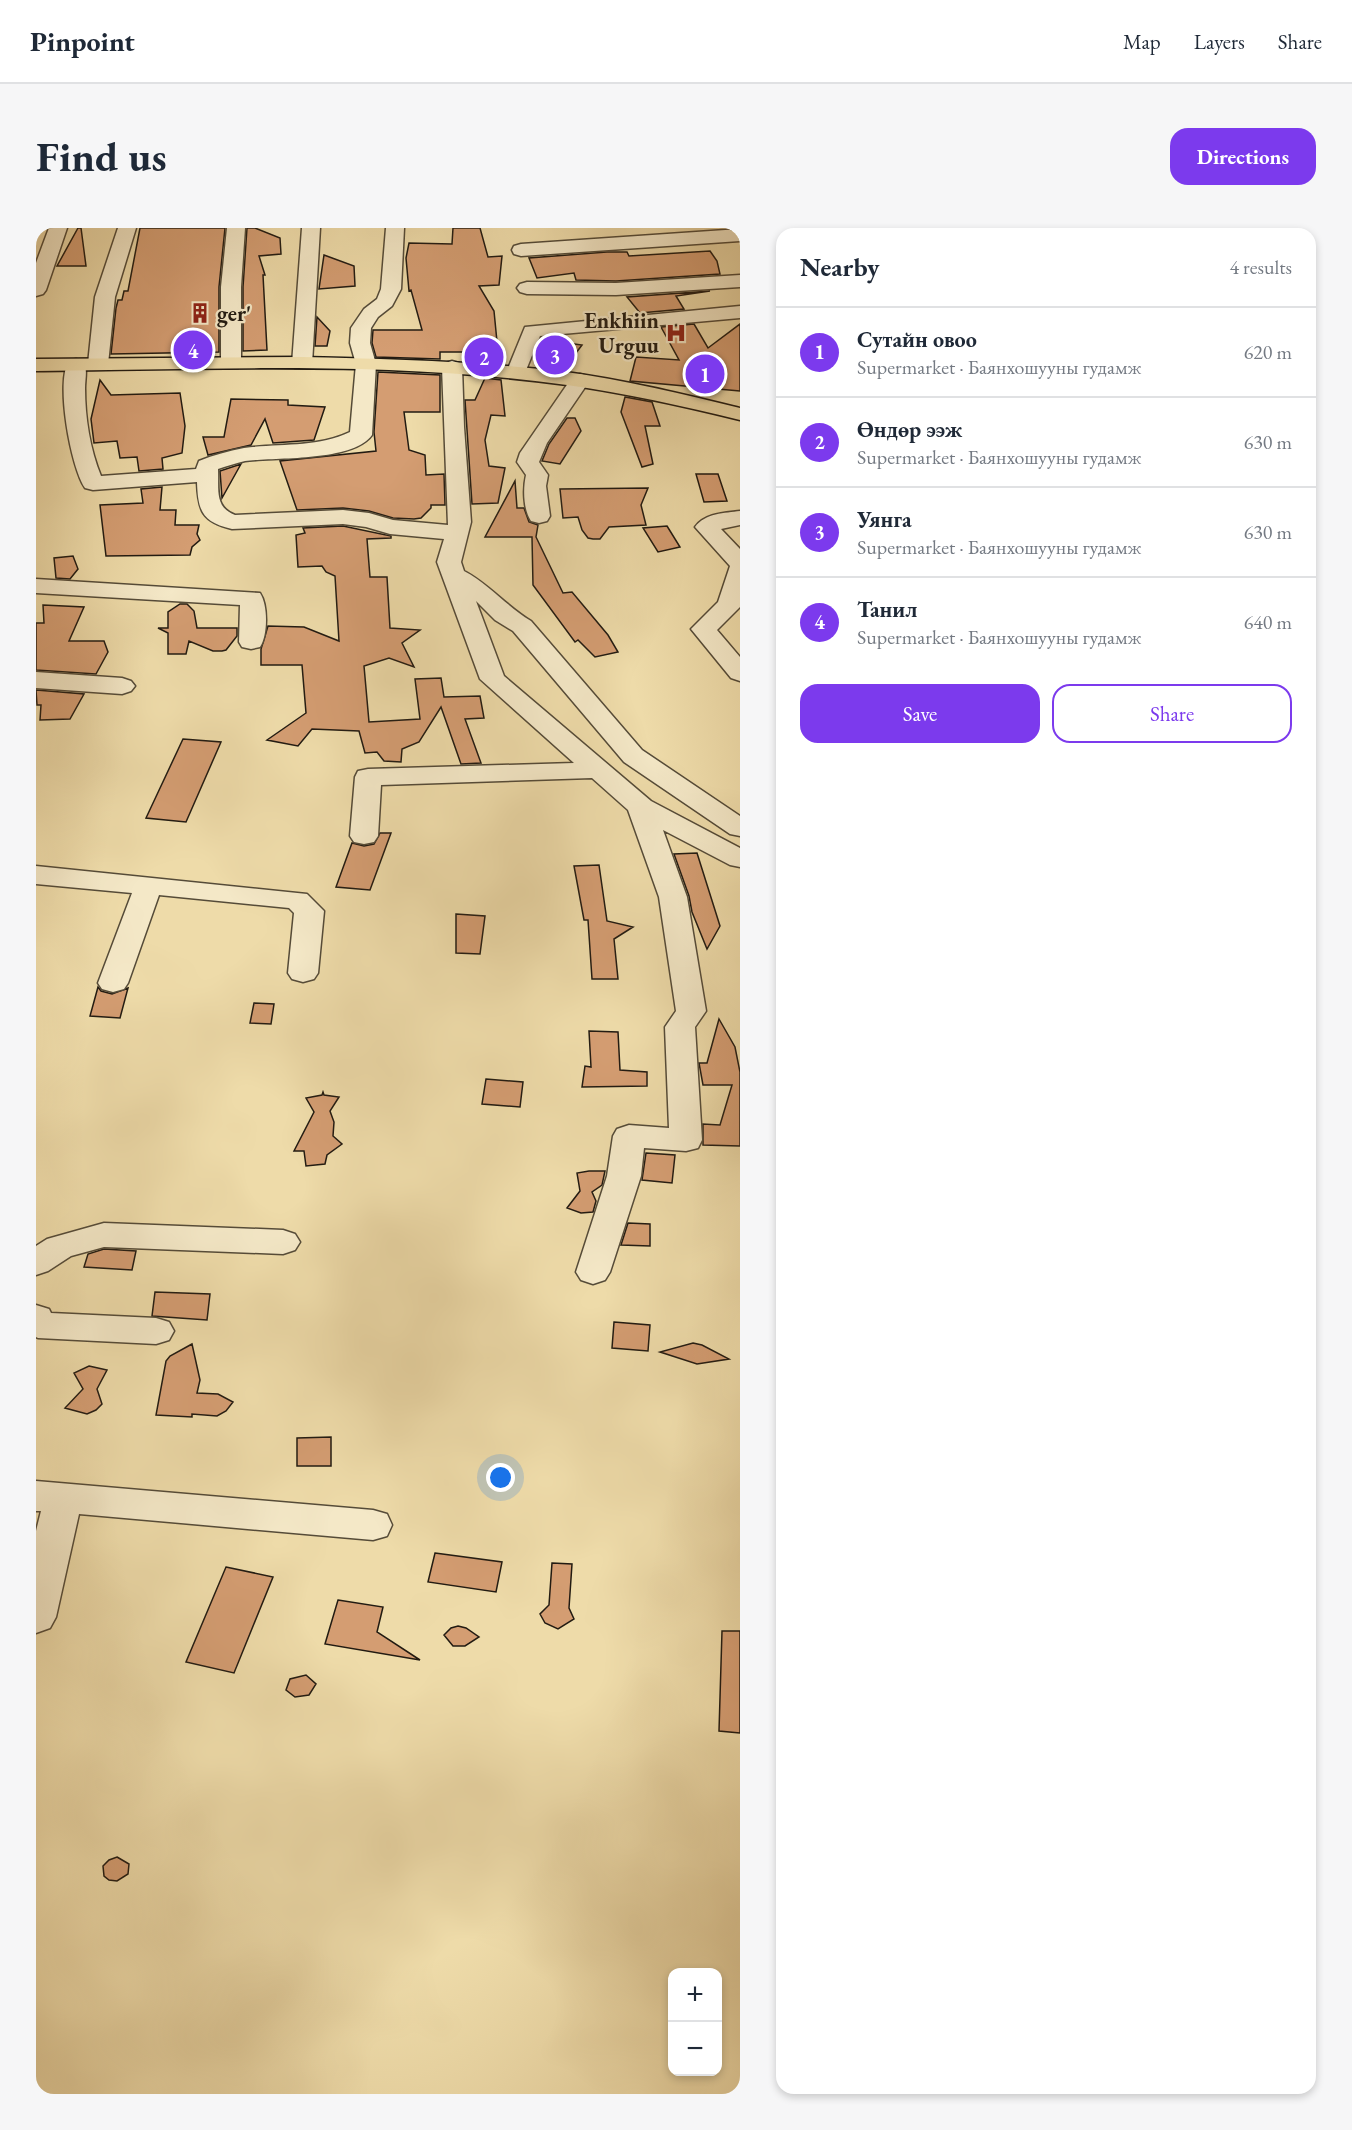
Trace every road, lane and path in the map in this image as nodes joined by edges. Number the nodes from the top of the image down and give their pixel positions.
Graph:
1 (58, 228) edge
2 (127, 228) edge
3 (236, 228) edge
4 (311, 228) edge
5 (395, 228) edge
6 (517, 228) edge
7 (740, 235) edge
8 (521, 250) junction
9 (740, 281) edge
10 (36, 290) edge
11 (529, 308) junction
12 (740, 312) edge
13 (36, 364) edge
14 (76, 364) junction
15 (99, 364) junction
16 (231, 364) junction
17 (302, 364) junction
18 (366, 364) junction
19 (452, 367) junction
20 (517, 371) junction
21 (580, 380) junction
22 (740, 414) edge
23 (206, 475) junction
24 (539, 516) dead end
25 (740, 518) edge
26 (457, 532) junction
27 (740, 563) edge
28 (740, 568) edge
29 (453, 575) junction
30 (36, 586) edge
31 (251, 642) dead end
32 (740, 673) edge
33 (36, 681) edge
34 (122, 686) dead end
35 (596, 770) junction
36 (641, 807) junction
37 (740, 828) edge
38 (364, 836) dead end
39 (740, 858) edge
40 (36, 875) edge
41 (148, 887) junction
42 (303, 973) dead end
43 (112, 983) dead end
44 (283, 1242) dead end
45 (36, 1263) edge
46 (593, 1272) dead end
47 (36, 1318) edge
48 (156, 1331) dead end
49 (49, 1497) edge
50 (373, 1525) dead end
51 (36, 1617) edge

1 - 10 street
2 - 15 street
3 - 16 street
4 - 17 street
5 - 18 street
6 - 8 street
7 - 8 street
8 - 11 street
9 - 11 street
11 - 12 street
11 - 20 street
13 - 14 main road
14 - 15 main road
14 - 23 street
15 - 16 main road
16 - 17 main road
17 - 18 main road
18 - 19 main road
18 - 23 street
19 - 20 main road
19 - 26 street
20 - 21 main road
21 - 22 main road
21 - 24 street
23 - 26 street
25 - 27 street
26 - 29 street
28 - 32 street
29 - 35 street
29 - 37 street
30 - 31 street
33 - 34 street
35 - 36 street
35 - 38 street
36 - 39 street
36 - 46 street
40 - 41 street
41 - 42 street
41 - 43 street
44 - 45 street
47 - 48 street
49 - 50 street
49 - 51 street

